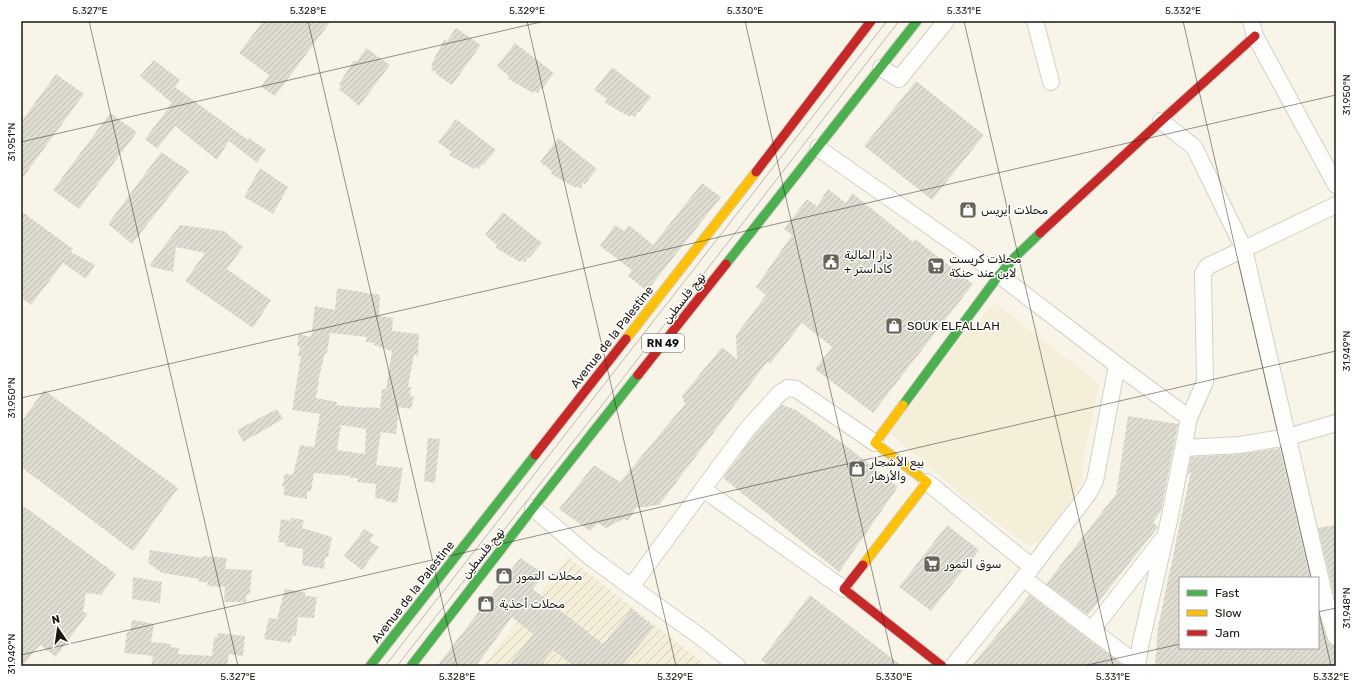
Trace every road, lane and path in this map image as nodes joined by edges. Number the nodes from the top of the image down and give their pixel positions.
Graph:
1 (871, 21) edge
2 (917, 21) edge
3 (946, 21) edge
4 (1034, 21) edge
5 (1251, 21) edge
6 (1255, 36) junction
7 (881, 68) junction
8 (1051, 82) dead end
9 (1161, 121) junction
10 (818, 148) junction
11 (1336, 185) edge
12 (1336, 204) edge
13 (1244, 249) junction
14 (999, 275) junction
15 (1117, 365) junction
16 (1189, 418) junction
17 (1336, 423) edge
18 (1288, 437) junction
19 (875, 443) junction
20 (1184, 448) junction
21 (926, 482) junction
22 (703, 489) junction
23 (533, 508) junction
24 (1165, 535) junction
25 (1028, 573) junction
26 (631, 587) junction
27 (844, 589) junction
28 (1092, 630) junction
29 (1336, 637) edge
30 (1137, 665) edge
31 (370, 666) edge
32 (411, 666) edge
33 (737, 666) edge
34 (942, 666) edge
35 (953, 666) edge

1 - 31 main road, Avenue de la Palestine / RN 49
2 - 7 main road, نهج فلسطين / RN 49
3 - 7 street
4 - 8 street
5 - 6 street
6 - 9 main road
6 - 11 street
7 - 10 main road, نهج فلسطين / RN 49
9 - 13 street
9 - 14 main road
10 - 14 street
10 - 23 main road, نهج فلسطين / RN 49
12 - 13 street
13 - 16 street
13 - 18 street
14 - 15 street
14 - 19 main road
15 - 16 street
15 - 25 street
16 - 20 street
17 - 18 street
18 - 20 street
18 - 29 street
19 - 21 main road
19 - 22 street
20 - 24 street
21 - 25 street
21 - 27 main road
22 - 26 street
22 - 27 street
23 - 26 street
23 - 32 main road, نهج فلسطين / RN 49
24 - 28 street
24 - 30 street
25 - 28 street
25 - 35 street
26 - 33 street
27 - 34 main road
28 - 30 street

